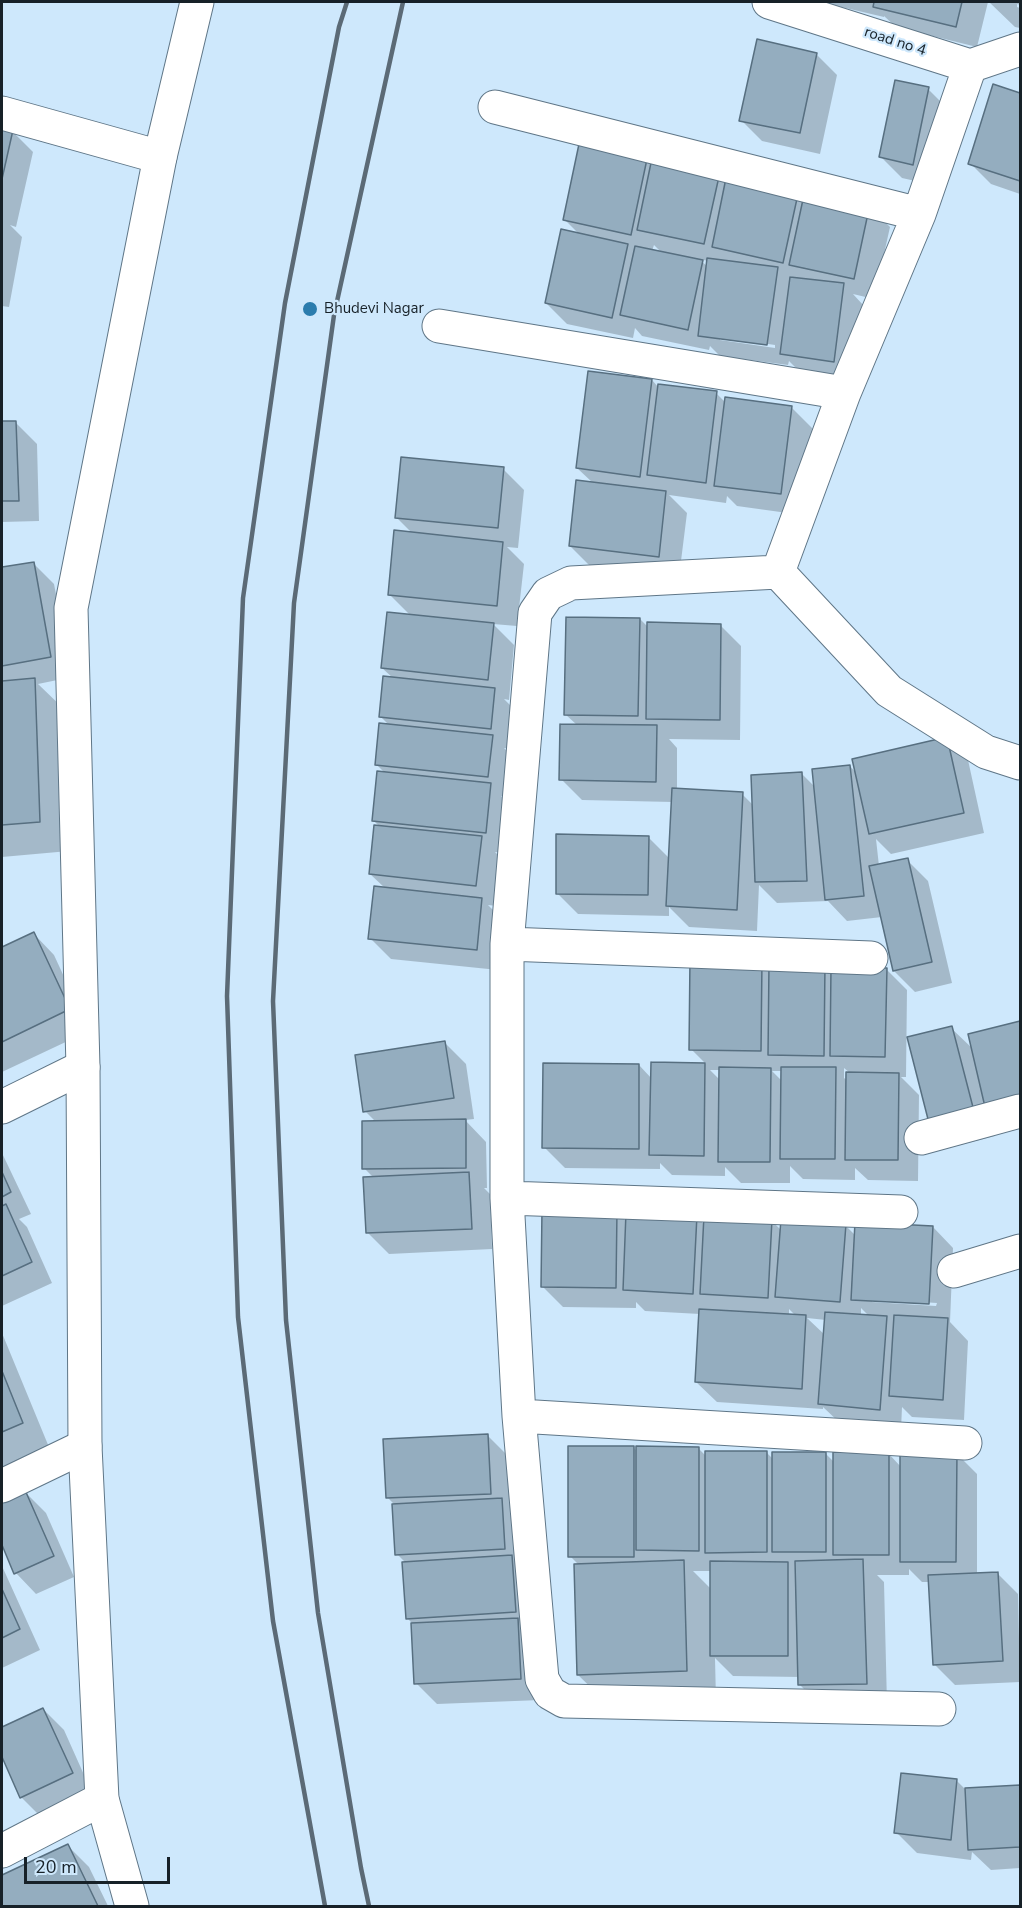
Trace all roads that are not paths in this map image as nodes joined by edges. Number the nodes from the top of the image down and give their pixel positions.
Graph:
1 (197, 2) edge
2 (769, 2) edge
3 (1020, 49) edge
4 (969, 66) junction
5 (495, 107) dead end
6 (2, 113) edge
7 (160, 157) junction
8 (919, 214) junction
9 (439, 326) dead end
10 (844, 393) junction
11 (778, 572) junction
12 (1020, 763) edge
13 (507, 944) junction
14 (871, 958) dead end
15 (83, 1067) junction
16 (2, 1107) edge
17 (1020, 1111) edge
18 (921, 1138) dead end
19 (507, 1198) junction
20 (901, 1212) dead end
21 (1020, 1251) edge
22 (954, 1271) dead end
23 (519, 1416) junction
24 (965, 1443) dead end
25 (85, 1446) junction
26 (2, 1486) edge
27 (939, 1709) dead end
28 (102, 1799) junction
29 (2, 1851) edge
30 (132, 1906) edge

1 - 7 street
2 - 4 street, road no 4
3 - 4 street
4 - 8 street
5 - 8 street
6 - 7 street
7 - 15 street
8 - 10 street
9 - 10 street
10 - 11 street
11 - 12 street
11 - 13 street
13 - 14 street
13 - 19 street
15 - 16 street
15 - 25 street
17 - 18 street
19 - 20 street
19 - 23 street
21 - 22 street
23 - 24 street
23 - 27 street
25 - 26 street
25 - 28 street
28 - 29 street
28 - 30 street

